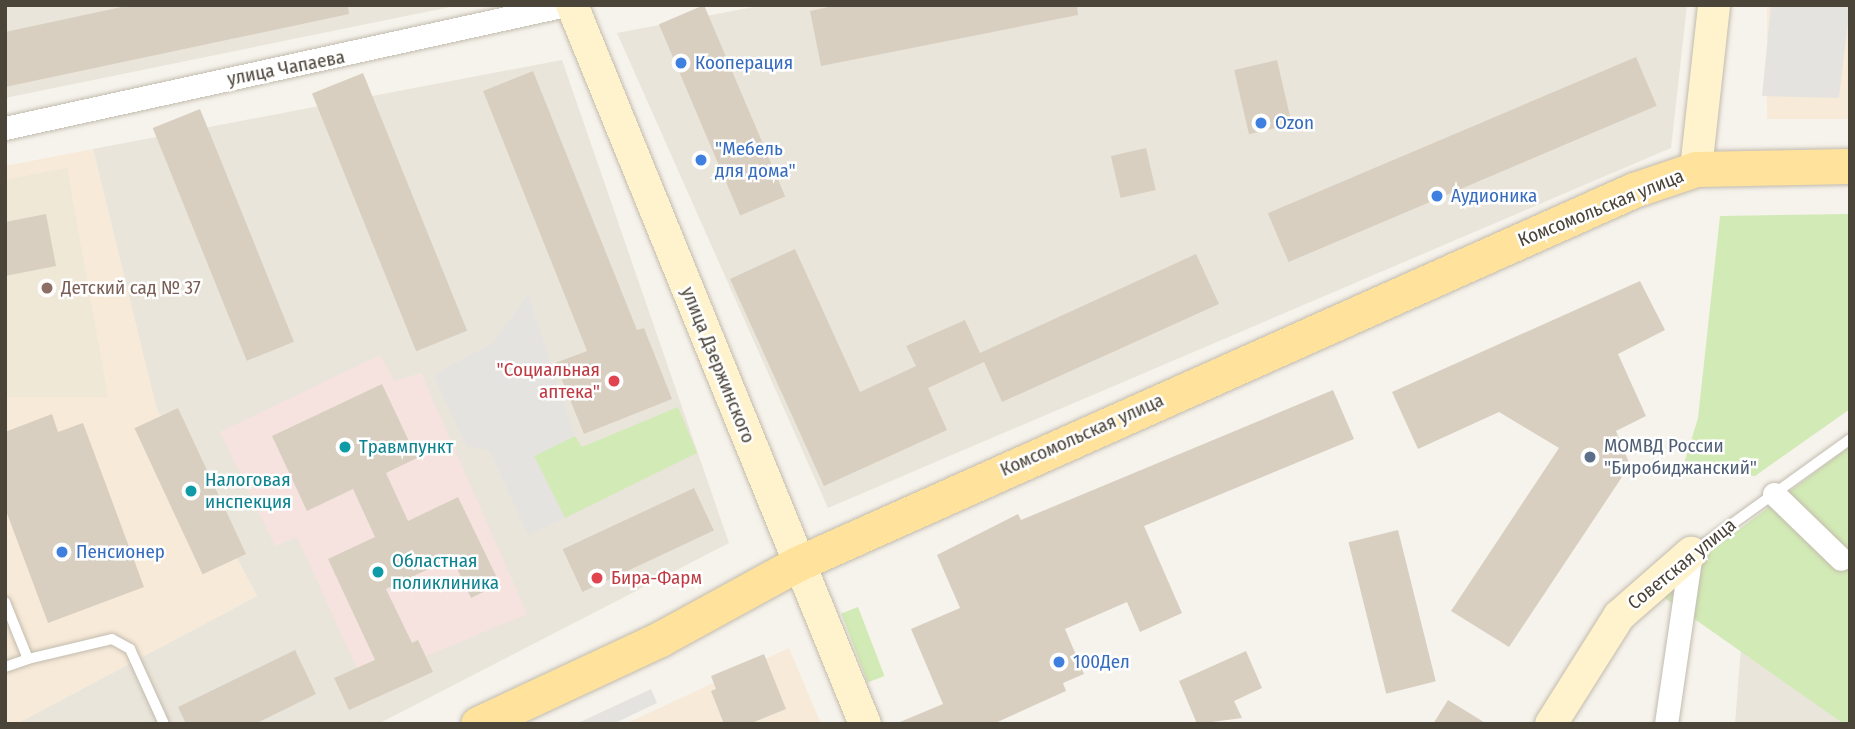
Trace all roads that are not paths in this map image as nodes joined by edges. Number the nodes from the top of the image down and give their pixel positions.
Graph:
1 (566, 5) edge
2 (572, 5) edge
3 (1714, 5) edge
4 (5, 128) edge
5 (1850, 166) edge
6 (1696, 169) junction
7 (1850, 439) edge
8 (1774, 494) junction
9 (1691, 553) junction
10 (1841, 559) dead end
11 (797, 564) junction
12 (5, 602) edge
13 (28, 659) junction
14 (5, 667) edge
15 (164, 724) edge
16 (478, 724) edge
17 (865, 724) edge
18 (1551, 724) edge
19 (1666, 724) edge

1 - 4 street, улица Чапаева
2 - 11 main road, улица Дзержинского
3 - 6 main road
5 - 6 main road
6 - 11 main road, Комсомольская улица
7 - 8 lane, Советская улица
8 - 9 lane, Советская улица
8 - 10 street
9 - 18 main road, Советская улица
9 - 19 street
11 - 16 main road, Комсомольская улица
11 - 17 main road, улица Дзержинского
12 - 13 lane
13 - 14 lane
13 - 15 lane

